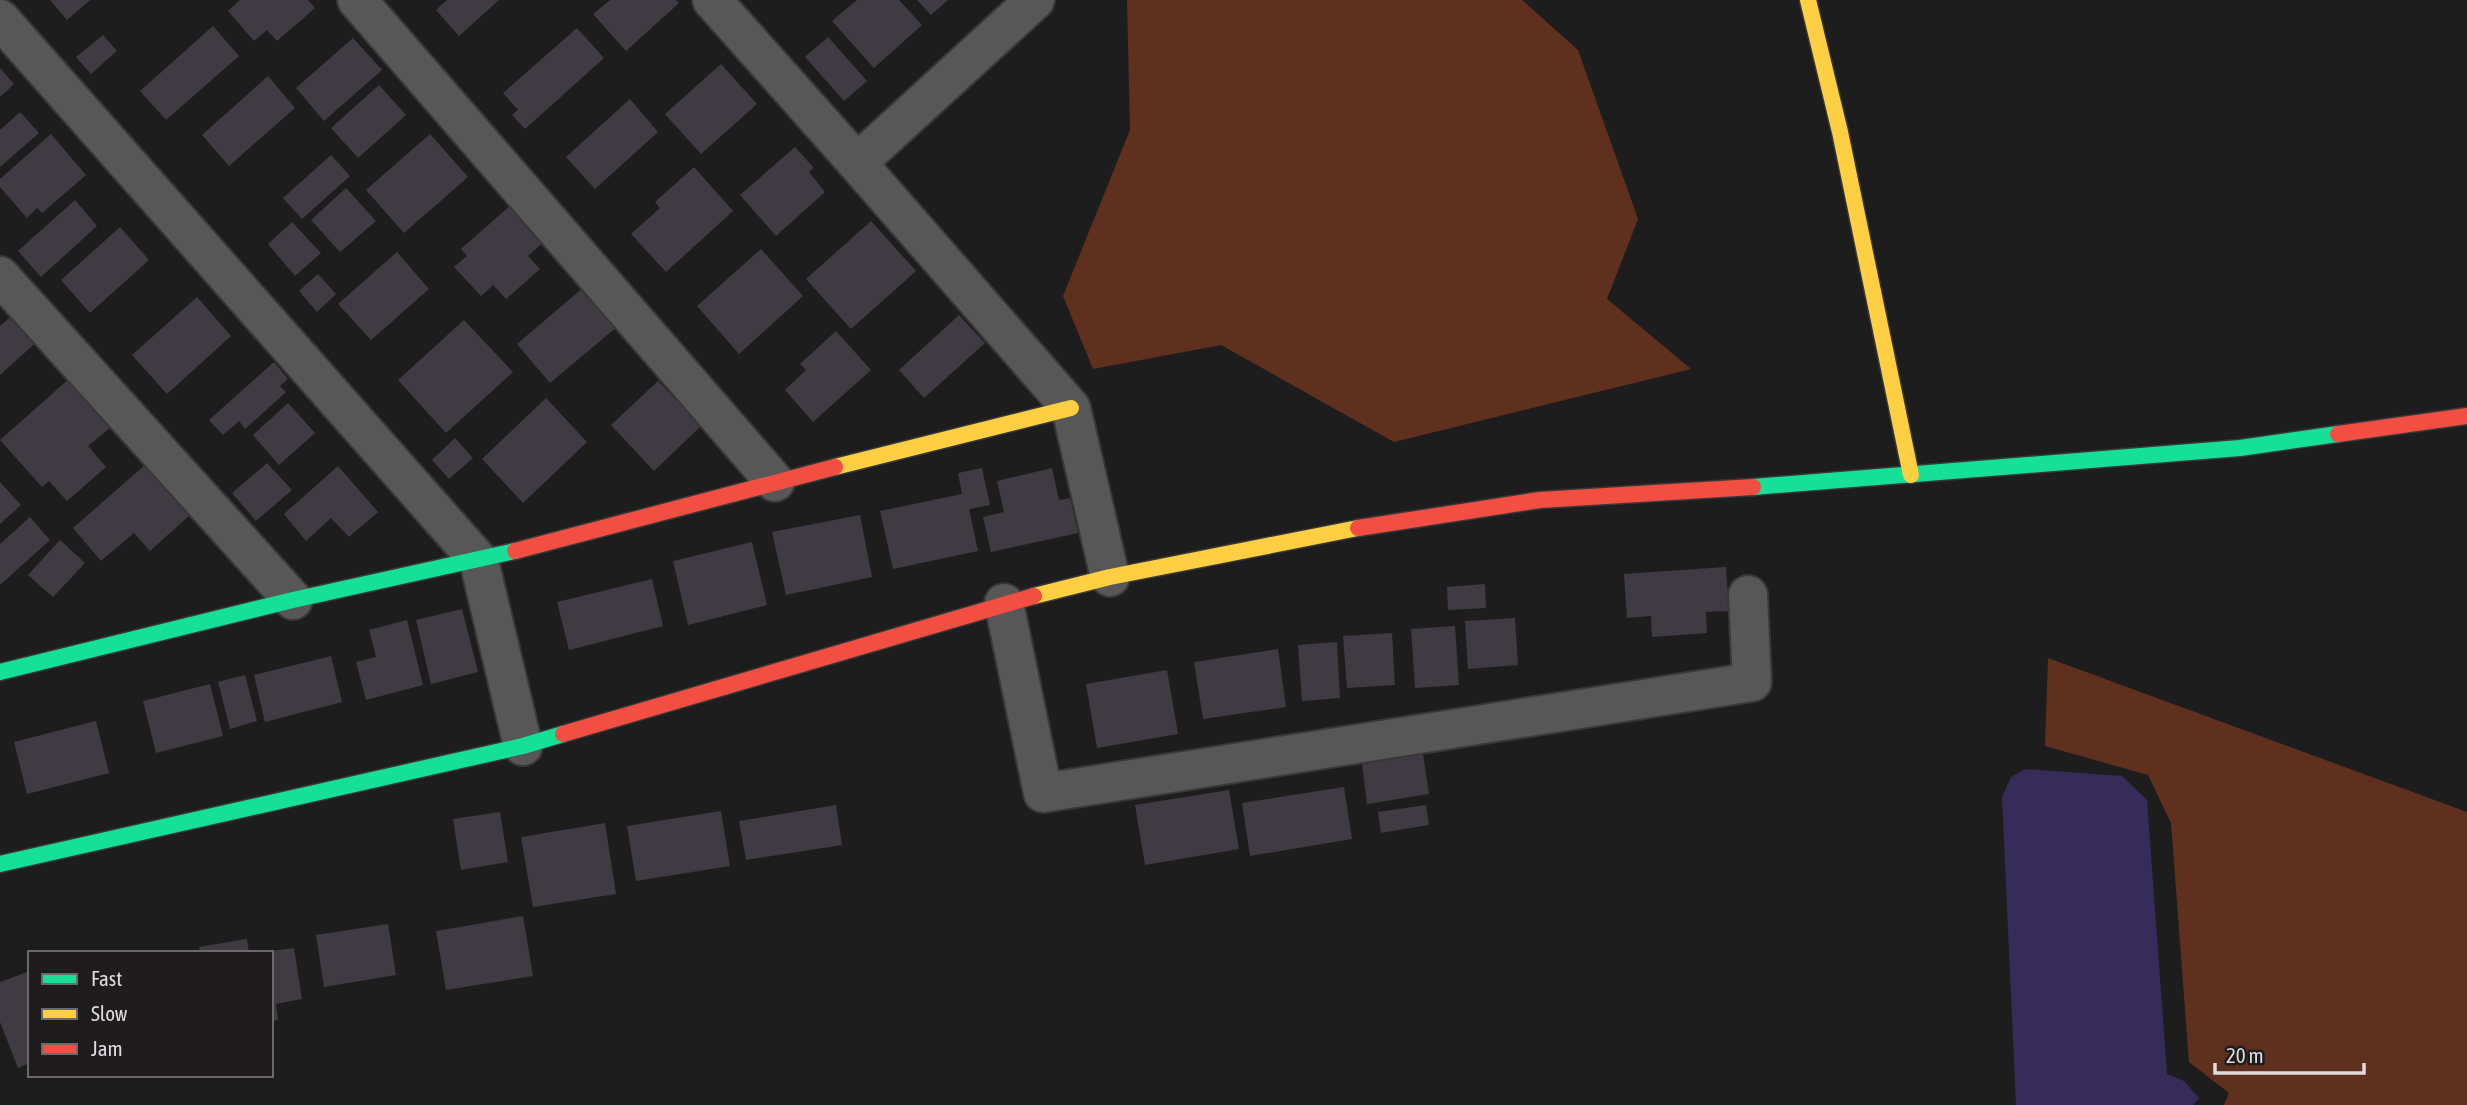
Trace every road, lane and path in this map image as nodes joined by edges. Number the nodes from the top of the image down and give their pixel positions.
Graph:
1 (356, 0) edge
2 (712, 0) edge
3 (1035, 0) edge
4 (1808, 0) edge
5 (0, 19) edge
6 (858, 163) junction
7 (0, 276) edge
8 (1071, 408) junction
9 (2467, 416) edge
10 (1911, 475) junction
11 (775, 482) junction
12 (480, 561) junction
13 (1110, 577) junction
14 (1748, 595) dead end
15 (293, 600) junction
16 (1004, 603) junction
17 (2, 668) edge
18 (523, 746) junction
19 (0, 864) edge

1 - 11 street
2 - 6 street
3 - 6 street
4 - 10 street
5 - 12 street
6 - 8 street
7 - 15 street
8 - 11 street
8 - 13 street
9 - 10 street
10 - 13 street
11 - 12 street
12 - 15 street
12 - 18 street
13 - 16 street
14 - 16 street
15 - 17 street
16 - 18 street
18 - 19 street

